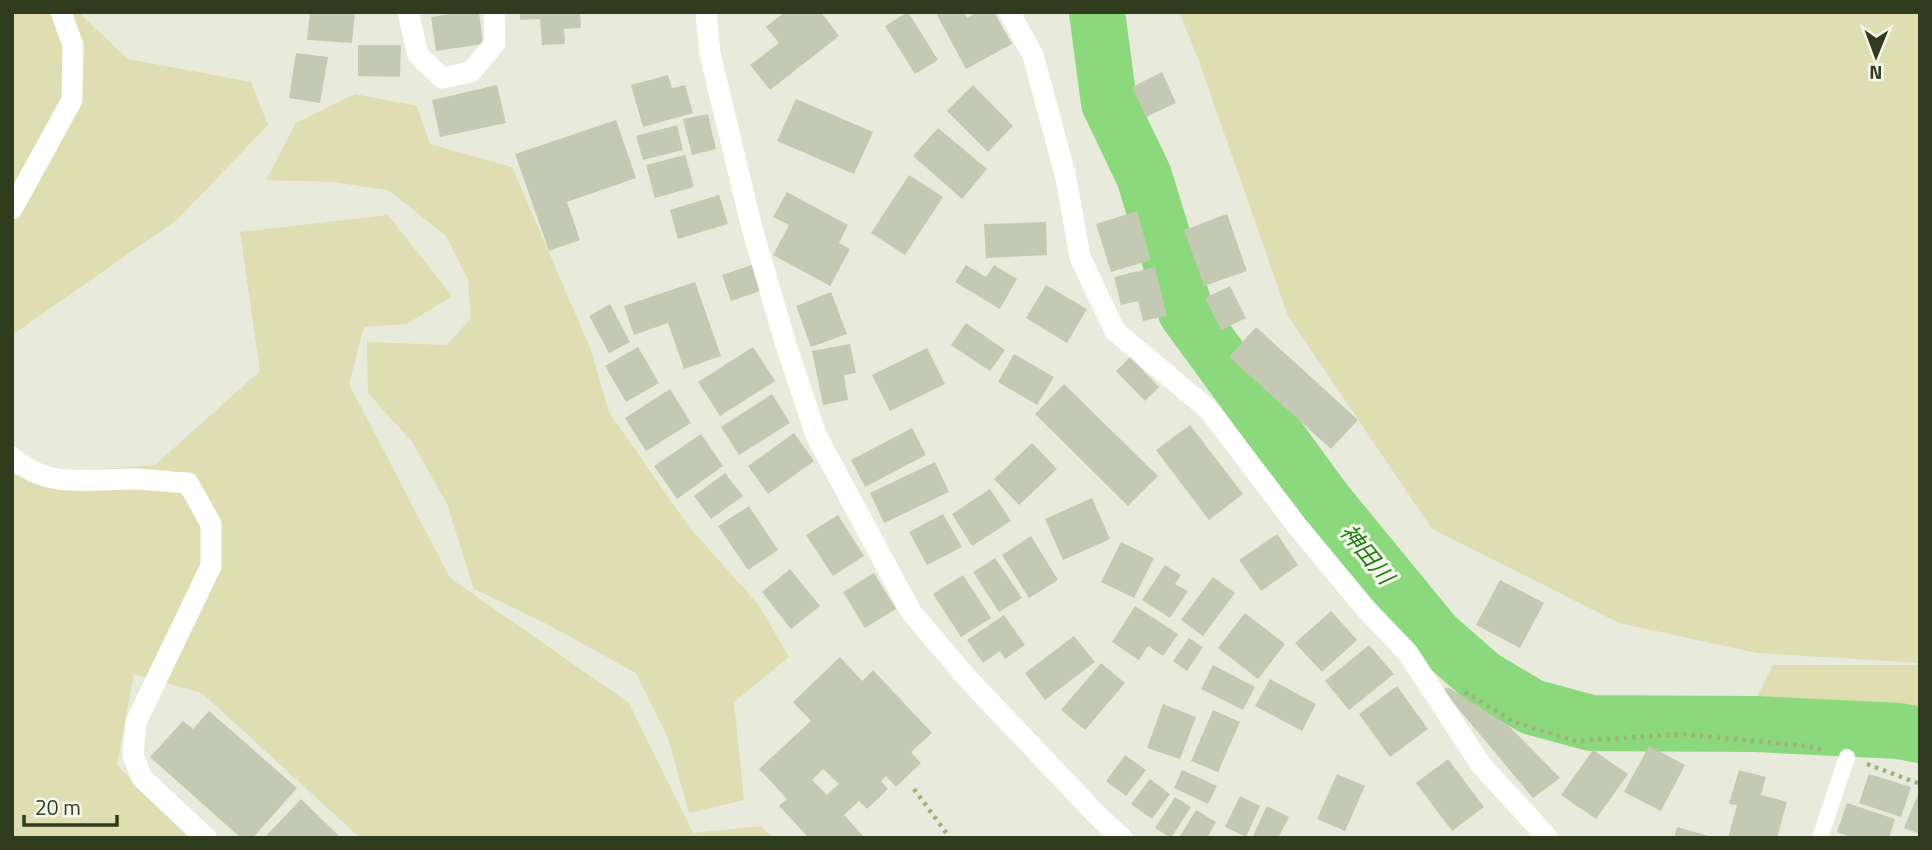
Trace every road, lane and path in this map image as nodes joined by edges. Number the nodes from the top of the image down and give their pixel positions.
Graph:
1 (61, 12) edge
2 (408, 12) edge
3 (494, 12) edge
4 (706, 12) edge
5 (1009, 12) edge
6 (12, 209) edge
7 (12, 457) edge
8 (1462, 690) dead end
9 (1847, 757) junction
10 (1920, 784) edge
11 (914, 789) dead end
12 (206, 838) edge
13 (950, 838) edge
14 (1122, 838) edge
15 (1548, 838) edge
16 (1820, 838) edge

1 - 6 street
2 - 3 street
4 - 14 street
5 - 15 street
7 - 12 street
8 - 9 path
9 - 10 path
9 - 16 lane
11 - 13 path

